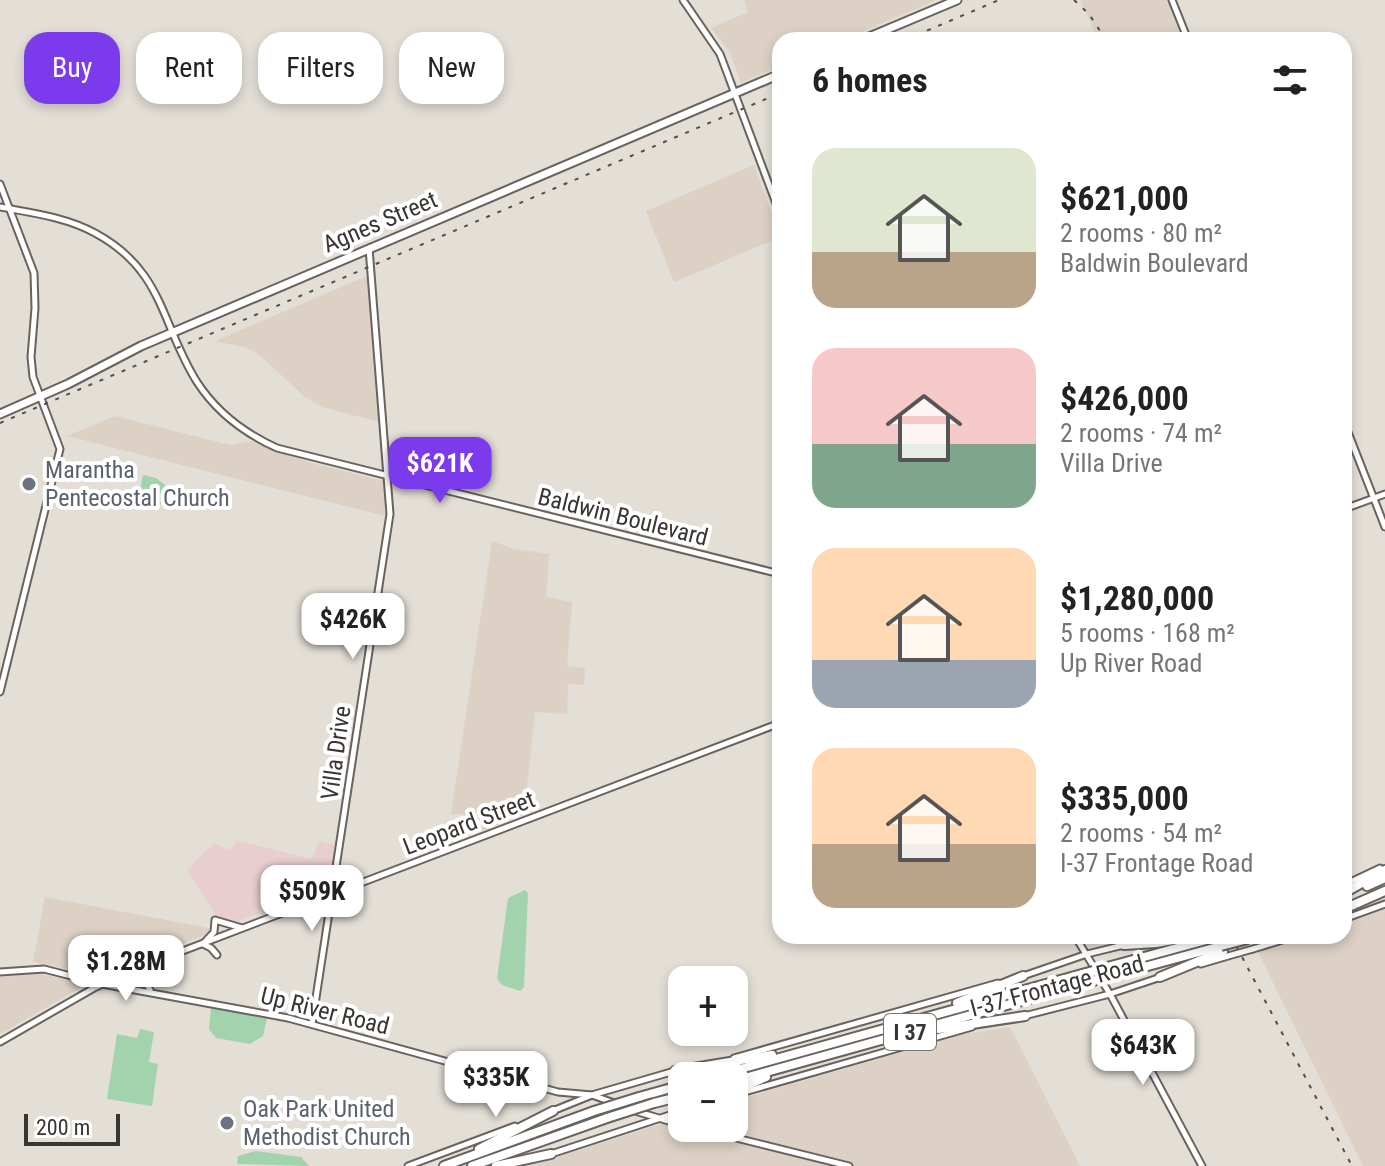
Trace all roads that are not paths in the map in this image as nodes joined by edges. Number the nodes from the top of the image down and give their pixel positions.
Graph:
1 (683, 0) edge
2 (957, 0) edge
3 (1172, 0) edge
4 (881, 32) edge
5 (1185, 32) edge
6 (772, 77) edge
7 (735, 93) junction
8 (0, 184) edge
9 (772, 192) edge
10 (0, 207) edge
11 (10, 209) junction
12 (369, 248) junction
13 (174, 332) junction
14 (40, 397) junction
15 (0, 414) edge
16 (1352, 442) edge
17 (387, 476) junction
18 (1385, 494) edge
19 (1374, 498) junction
20 (1352, 506) edge
21 (1385, 527) edge
22 (772, 572) edge
23 (0, 692) edge
24 (772, 726) edge
25 (1385, 868) edge
26 (1385, 878) edge
27 (1352, 882) edge
28 (1352, 889) edge
29 (1352, 891) edge
30 (1385, 893) edge
31 (333, 894) junction
32 (1385, 904) edge
33 (1352, 906) edge
34 (1352, 916) edge
35 (243, 928) junction
36 (203, 944) junction
37 (1080, 944) edge
38 (1129, 944) edge
39 (1132, 944) edge
40 (1270, 944) edge
41 (1124, 945) junction
42 (1222, 945) edge
43 (1087, 954) junction
44 (217, 955) dead end
45 (138, 968) junction
46 (0, 972) edge
47 (1023, 976) junction
48 (1160, 977) joint
49 (1084, 979) junction
50 (102, 984) junction
51 (154, 993) junction
52 (1110, 994) junction
53 (927, 1016) junction
54 (1025, 1016) junction
55 (312, 1024) junction
56 (903, 1034) junction
57 (843, 1041) junction
58 (0, 1042) edge
59 (822, 1056) junction
60 (716, 1062) edge
61 (738, 1062) edge
62 (748, 1067) edge
63 (668, 1073) edge
64 (748, 1077) edge
65 (748, 1087) edge
66 (668, 1089) edge
67 (748, 1089) edge
68 (592, 1095) junction
69 (668, 1100) edge
70 (553, 1111) junction
71 (668, 1115) edge
72 (656, 1119) junction
73 (668, 1122) edge
74 (748, 1141) edge
75 (551, 1154) junction
76 (447, 1165) edge
77 (408, 1166) edge
78 (472, 1166) edge
79 (496, 1166) edge
80 (512, 1166) edge
81 (849, 1166) edge
82 (1202, 1166) edge

1 - 7 main road
2 - 4 main road
3 - 5 main road
6 - 7 main road, Agnes Street
7 - 9 main road
7 - 12 main road, Agnes Street
8 - 11 main road
10 - 11 main road, Baldwin Boulevard
11 - 13 main road, Baldwin Boulevard
11 - 14 main road
12 - 13 main road, Agnes Street
12 - 17 main road, Villa Drive
13 - 14 main road, Agnes Street
13 - 17 main road, Baldwin Boulevard
14 - 15 main road, Agnes Street
14 - 23 main road
16 - 19 main road
17 - 22 main road, Baldwin Boulevard
17 - 31 main road, Villa Drive
18 - 19 main road
19 - 20 main road
19 - 21 main road
24 - 31 main road, Leopard Street
25 - 27 main road
25 - 28 highway
26 - 29 highway
30 - 33 highway
31 - 35 main road, Leopard Street
31 - 55 main road, Villa Drive
32 - 34 main road
35 - 36 main road, Leopard Street
35 - 36 main road
36 - 44 main road
36 - 45 main road, Leopard Street
37 - 43 main road
38 - 41 main road, I-37 Frontage Road
39 - 41 highway
40 - 42 main road, bridge
41 - 43 main road, I-37 Frontage Road
42 - 48 highway
42 - 49 highway, I 37, bridge
43 - 47 main road, I-37 Frontage Road
43 - 52 main road
45 - 50 main road, Leopard Street
45 - 51 main road
46 - 50 main road, Up River Road
47 - 53 highway
47 - 60 main road, I-37 Frontage Road
48 - 52 main road, I-37 Frontage Road
49 - 53 highway, I 37
49 - 56 highway, I 37
50 - 51 main road, Up River Road
50 - 58 main road, Leopard Street
51 - 55 main road, Up River Road
52 - 54 main road, I-37 Frontage Road
52 - 82 main road
53 - 57 highway, I 37
54 - 56 highway
54 - 67 main road, I-37 Frontage Road
55 - 68 main road, Up River Road
56 - 59 highway, I 37
57 - 61 highway
57 - 62 highway, I 37
59 - 64 highway, I 37
59 - 65 highway
63 - 68 main road, I-37 Frontage Road
66 - 76 highway, bridge
68 - 70 main road, I-37 Frontage Road
68 - 72 main road, Up River Road
69 - 78 highway, bridge
70 - 76 highway
70 - 77 main road, I-37 Frontage Road
71 - 72 main road
72 - 73 main road, Up River Road
72 - 75 main road
74 - 81 main road
75 - 79 highway
75 - 80 main road

